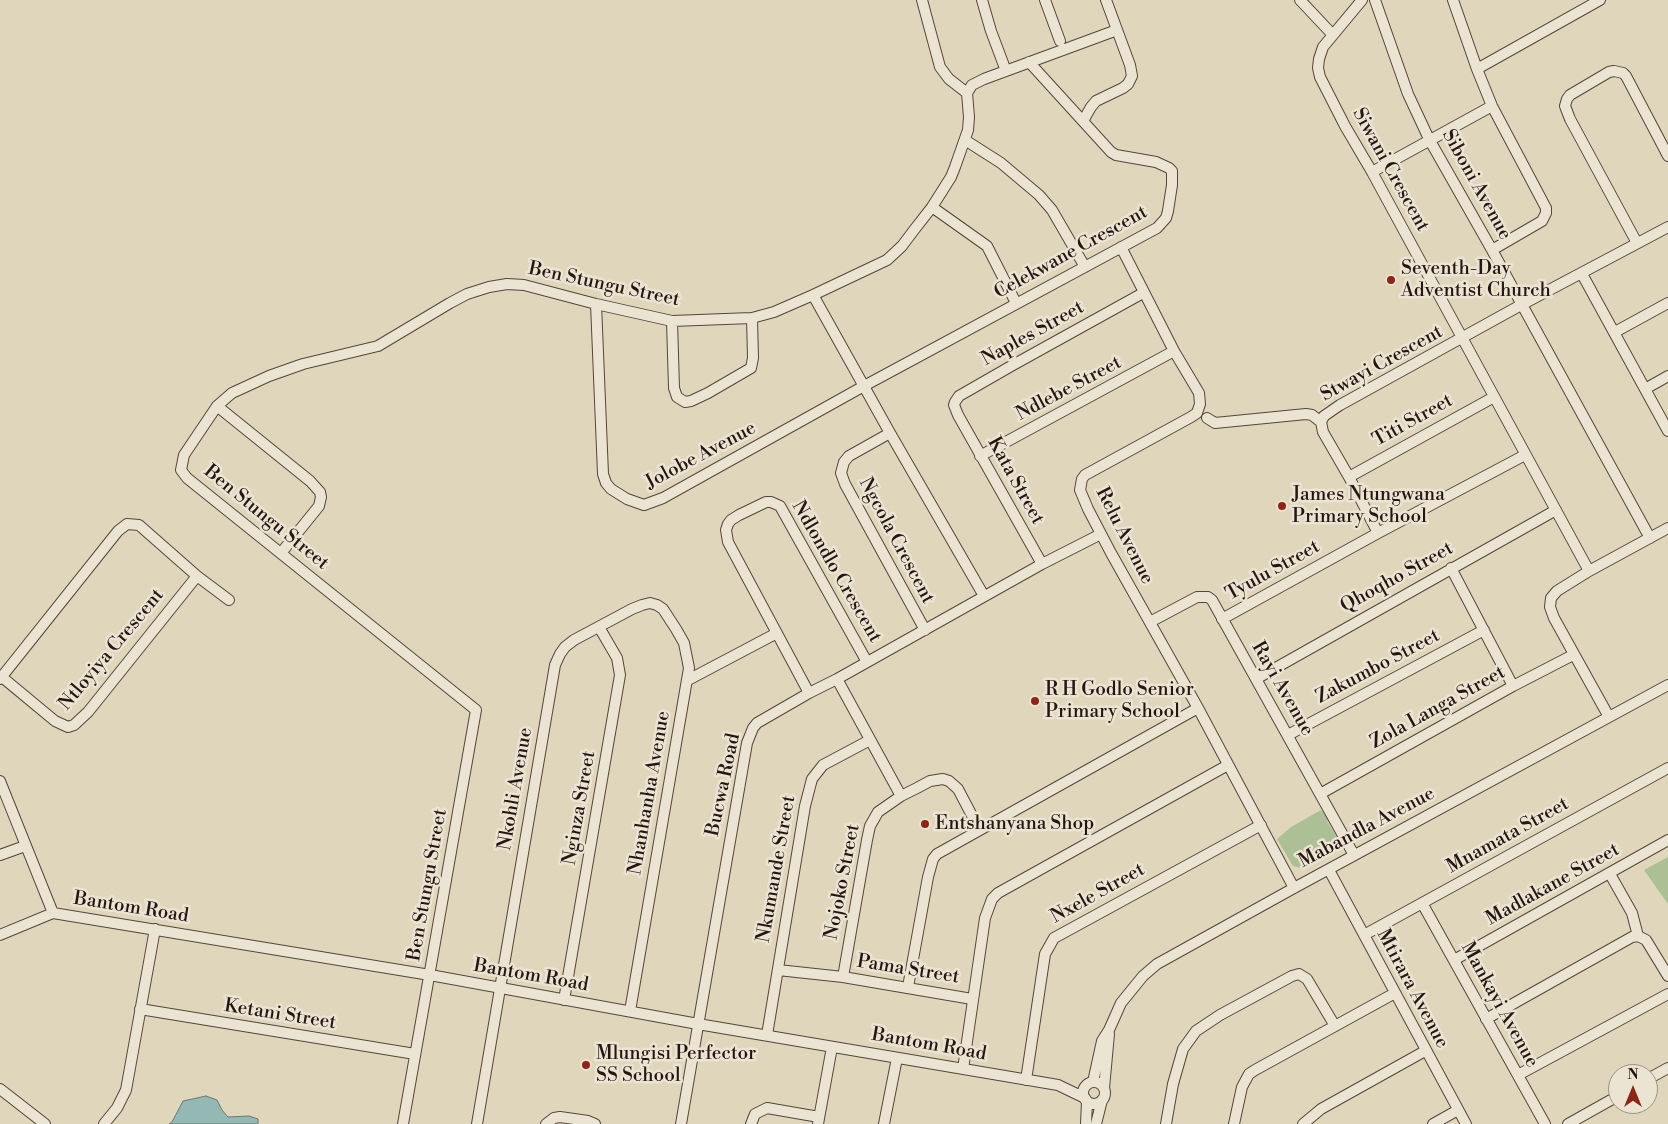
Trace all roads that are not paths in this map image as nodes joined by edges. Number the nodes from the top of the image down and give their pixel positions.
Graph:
1 (923, 0) edge
2 (982, 0) edge
3 (1045, 0) edge
4 (1106, 0) edge
5 (1300, 0) edge
6 (1362, 0) edge
7 (1375, 0) edge
8 (1453, 0) edge
9 (1600, 0) edge
10 (1117, 30) junction
11 (1332, 34) junction
12 (1060, 41) dead end
13 (1029, 62) junction
14 (1477, 69) junction
15 (1006, 70) junction
16 (967, 93) junction
17 (1492, 106) junction
18 (1083, 121) junction
19 (1429, 139) junction
20 (965, 140) junction
21 (1668, 156) edge
22 (1372, 172) junction
23 (932, 207) junction
24 (1668, 226) edge
25 (1638, 243) junction
26 (1121, 247) junction
27 (1492, 250) junction
28 (1084, 267) junction
29 (1582, 274) junction
30 (1143, 293) junction
31 (813, 295) junction
32 (1016, 303) junction
33 (1668, 303) edge
34 (596, 304) junction
35 (1521, 305) junction
36 (752, 318) junction
37 (672, 321) junction
38 (1615, 332) junction
39 (1463, 339) junction
40 (1174, 351) junction
41 (1668, 376) edge
42 (864, 386) junction
43 (1646, 389) junction
44 (1494, 397) junction
45 (217, 406) junction
46 (958, 415) joint
47 (1207, 418) dead end
48 (1321, 422) junction
49 (1668, 431) edge
50 (890, 433) junction
51 (1526, 455) junction
52 (980, 456) junction
53 (1349, 477) junction
54 (1556, 510) junction
55 (1668, 528) edge
56 (1378, 533) junction
57 (1101, 534) junction
58 (1650, 538) junction
59 (281, 553) junction
60 (1042, 564) junction
61 (1451, 568) junction
62 (1589, 571) junction
63 (197, 576) junction
64 (984, 596) junction
65 (229, 600) dead end
66 (1222, 620) junction
67 (1150, 622) junction
68 (599, 627) junction
69 (925, 630) junction
70 (1484, 630) junction
71 (777, 633) junction
72 (1573, 655) junction
73 (867, 662) junction
74 (1, 678) edge
75 (1256, 678) junction
76 (837, 679) junction
77 (688, 680) junction
78 (1668, 685) edge
79 (1513, 686) junction
80 (809, 693) junction
81 (1198, 708) junction
82 (1609, 718) junction
83 (1288, 735) junction
84 (870, 740) junction
85 (1228, 766) junction
86 (1668, 768) edge
87 (0, 781) edge
88 (1320, 794) junction
89 (901, 796) junction
90 (1261, 826) junction
91 (979, 829) junction
92 (1668, 840) edge
93 (25, 846) junction
94 (0, 855) edge
95 (1354, 855) junction
96 (1329, 870) junction
97 (1610, 874) junction
98 (1294, 888) junction
99 (1422, 902) junction
100 (52, 913) junction
101 (155, 929) junction
102 (0, 935) edge
103 (1364, 935) junction
104 (1638, 936) junction
105 (1454, 960) junction
106 (778, 970) junction
107 (430, 975) junction
108 (1668, 976) edge
109 (843, 977) junction
110 (908, 987) junction
111 (500, 988) junction
112 (1395, 993) junction
113 (1668, 994) edge
114 (972, 999) junction
115 (564, 1000) junction
116 (140, 1009) junction
117 (630, 1011) junction
118 (1486, 1019) junction
119 (698, 1024) junction
120 (1335, 1026) junction
121 (1109, 1030) junction
122 (767, 1035) junction
123 (832, 1047) junction
124 (1426, 1051) junction
125 (415, 1054) junction
126 (897, 1058) junction
127 (963, 1069) junction
128 (1518, 1075) junction
129 (1026, 1080) junction
130 (1090, 1083) junction
131 (1058, 1085) junction
132 (1104, 1088) junction
133 (0, 1089) edge
134 (1086, 1100) junction
135 (1102, 1100) junction
136 (1608, 1102) edge
137 (1458, 1110) junction
138 (819, 1120) edge
139 (45, 1124) edge
140 (104, 1124) edge
141 (403, 1124) edge
142 (477, 1124) edge
143 (546, 1124) edge
144 (595, 1124) edge
145 (681, 1124) edge
146 (752, 1124) edge
147 (884, 1124) edge
148 (1086, 1124) edge
149 (1096, 1124) edge
150 (1166, 1124) edge
151 (1234, 1124) edge
152 (1303, 1124) edge
153 (1433, 1124) edge
154 (1466, 1124) edge
155 (1545, 1124) edge
156 (1568, 1124) edge

1 - 16 street
2 - 15 street
3 - 12 street
4 - 10 street
5 - 11 street
6 - 11 street, Siwani Crescent
7 - 19 street, Siboni Avenue
8 - 14 street
9 - 14 street
10 - 13 street
10 - 18 street
11 - 22 street, Siwani Crescent
13 - 15 street
13 - 18 street, Celekwane Crescent
14 - 17 street
15 - 16 street
16 - 20 street, Ben Stungu Street
17 - 19 street
17 - 27 street
18 - 26 street, Celekwane Crescent
19 - 22 street
19 - 27 street, Siboni Avenue
20 - 23 street, Ben Stungu Street
20 - 28 street
21 - 25 street
22 - 39 street, Siwani Crescent
23 - 31 street, Ben Stungu Street
23 - 32 street
24 - 25 street, Stwayi Crescent
25 - 29 street, Stwayi Crescent
26 - 28 street, Celekwane Crescent
26 - 30 street, Relu Avenue
27 - 35 street, Siboni Avenue
28 - 32 street, Celekwane Crescent
29 - 35 street, Stwayi Crescent
29 - 38 street
30 - 40 street, Relu Avenue
30 - 46 street, Naples Street
31 - 36 street, Ben Stungu Street
31 - 42 street
32 - 42 street, Celekwane Crescent
33 - 38 street
34 - 37 street, Ben Stungu Street
34 - 42 street, Jolobe Avenue
34 - 45 street, Ben Stungu Street
35 - 39 street, Stwayi Crescent
35 - 58 street, Siboni Avenue
36 - 37 street, Ben Stungu Street
36 - 37 street
38 - 43 street
39 - 44 street, Siwani Crescent
39 - 48 street, Stwayi Crescent
40 - 52 street, Ndlebe Street
40 - 57 street, Relu Avenue
41 - 43 street
42 - 50 street
43 - 49 street
44 - 51 street, Siwani Crescent
44 - 53 street, Titi Street
45 - 59 street, Ben Stungu Street
45 - 59 street
46 - 52 street, Kata Street
47 - 48 street, Stwayi Crescent
48 - 53 street, Stwayi Crescent
50 - 64 street
50 - 69 street, Ngcola Crescent
51 - 54 street, Siwani Crescent
51 - 56 street, Tyulu Street
52 - 60 street, Kata Street
53 - 56 street, Stwayi Crescent
54 - 61 street, Qhoqho Street
54 - 62 street, Siwani Crescent
55 - 58 street
56 - 66 street, Tyulu Street
57 - 60 street, Bucwa Road
57 - 67 street, Relu Avenue
58 - 62 street
59 - 107 street, Ben Stungu Street
60 - 64 street, Bucwa Road
61 - 70 street
61 - 75 street, Qhoqho Street
62 - 72 street
63 - 65 street, Ntloyiya Crescent
63 - 74 street, Ntloyiya Crescent
63 - 74 street, Ntloyiya Crescent
64 - 69 street, Bucwa Road
66 - 67 street, Rayi Avenue
66 - 75 street, Rayi Avenue
67 - 81 street, Relu Avenue
68 - 77 street, Nkohli Avenue
68 - 111 street, Nkohli Avenue
68 - 115 street, Nginza Street
69 - 73 street, Bucwa Road
70 - 79 street
70 - 83 street, Zakumbo Street
71 - 73 street, Ndlondlo Crescent
71 - 77 street
71 - 80 street, Ndlondlo Crescent
72 - 79 street, Zola Langa Street
72 - 82 street
73 - 76 street, Bucwa Road
75 - 83 street, Rayi Avenue
76 - 80 street, Bucwa Road
76 - 84 street
77 - 117 street, Nhanhanha Avenue
78 - 82 street, Mabandla Avenue
79 - 88 street, Zola Langa Street
80 - 119 street, Bucwa Road
81 - 85 street, Relu Avenue
81 - 91 street
82 - 95 street, Mabandla Avenue
83 - 88 street, Rayi Avenue
84 - 89 street
84 - 106 street, Nkumande Street
85 - 90 street, Relu Avenue
85 - 114 street
86 - 99 street, Mnamata Street
87 - 93 street
88 - 95 street, Rayi Avenue
89 - 91 street, Nojoko Street
89 - 109 street, Nojoko Street
90 - 98 street, Relu Avenue
90 - 129 street, Nxele Street
91 - 110 street
92 - 97 street, Madlakane Street
93 - 94 street
93 - 100 street
95 - 96 street, Mabandla Avenue
96 - 98 street, Mabandla Avenue
96 - 103 street, Mtirara Avenue
97 - 104 street
97 - 105 street, Madlakane Street
98 - 121 street, Mabandla Avenue
99 - 103 street, Mnamata Street
99 - 105 street, Mankayi Avenue
100 - 101 street, Bantom Road
100 - 102 street, Bantom Road
101 - 107 street, Bantom Road
101 - 116 street
103 - 112 street, Mtirara Avenue
104 - 108 street
104 - 118 street
105 - 118 street, Mankayi Avenue
106 - 109 street, Pama Street
106 - 122 street, Nkumande Street
107 - 111 street, Bantom Road
107 - 125 street
109 - 110 street, Pama Street
110 - 114 street, Pama Street
111 - 115 street, Bantom Road
111 - 142 street, Nkohli Avenue
112 - 120 street
112 - 124 street, Mtirara Avenue
113 - 128 street
114 - 127 street
115 - 117 street, Bantom Road
116 - 125 street, Ketani Street
116 - 140 street
117 - 119 street, Bantom Road
118 - 128 street, Mankayi Avenue
119 - 122 street, Bantom Road
119 - 145 street, Bucwa Road
120 - 150 street
120 - 151 street
121 - 130 street, Mabandla Avenue
121 - 132 street, Mabandla Avenue
122 - 123 street, Bantom Road
123 - 126 street, Bantom Road
123 - 138 street
124 - 137 street, Mtirara Avenue
124 - 152 street
125 - 141 street
126 - 127 street, Bantom Road
126 - 147 street
127 - 129 street, Bantom Road
128 - 155 street, Mankayi Avenue
129 - 131 street, Bantom Road
130 - 131 street, Bantom Road
130 - 132 street
130 - 134 street
131 - 134 street, Bantom Road
132 - 135 street
133 - 139 street
134 - 135 street
134 - 148 street
135 - 149 street
136 - 156 street
137 - 153 street
137 - 154 street, Mtirara Avenue
138 - 146 street
143 - 144 street

